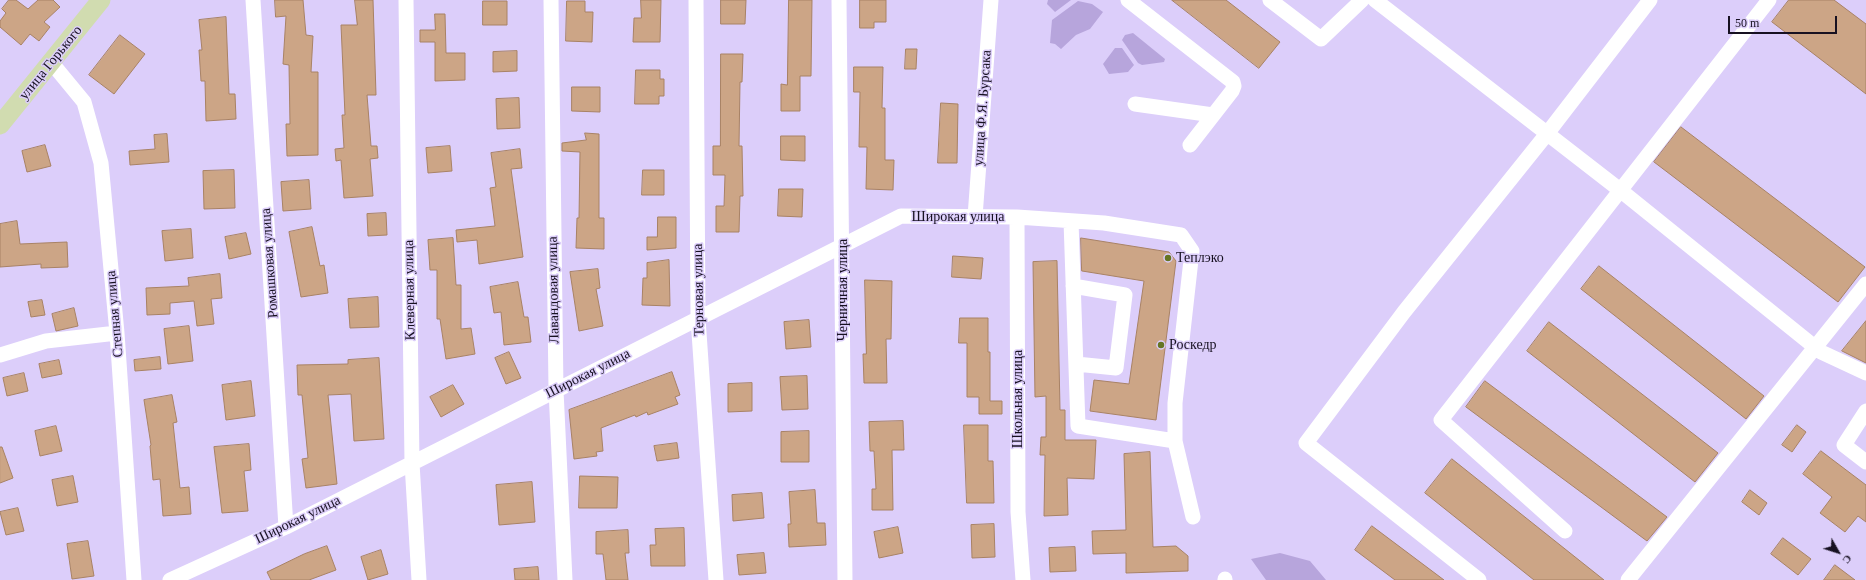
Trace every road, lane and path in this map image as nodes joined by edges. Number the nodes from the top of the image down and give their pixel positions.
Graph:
1 (101, 0) edge
2 (253, 0) edge
3 (406, 0) edge
4 (551, 0) edge
5 (696, 0) edge
6 (839, 0) edge
7 (991, 0) edge
8 (1128, 0) edge
9 (1270, 0) edge
10 (1362, 0) edge
11 (1375, 0) edge
12 (1650, 0) edge
13 (1769, 0) edge
14 (51, 62) junction
15 (1135, 104) dead end
16 (1213, 115) junction
17 (0, 125) edge
18 (1546, 135) junction
19 (1190, 145) dead end
20 (1620, 190) junction
21 (975, 217) junction
22 (1017, 217) junction
23 (1071, 221) junction
24 (843, 245) junction
25 (1866, 284) edge
26 (1073, 286) junction
27 (698, 318) junction
28 (117, 333) junction
29 (1814, 346) junction
30 (0, 355) edge
31 (1076, 364) junction
32 (1866, 373) edge
33 (556, 390) junction
34 (1866, 411) edge
35 (1175, 441) junction
36 (1866, 462) edge
37 (412, 463) junction
38 (1193, 517) dead end
39 (286, 527) junction
40 (1565, 531) dead end
41 (134, 580) edge
42 (170, 580) edge
43 (419, 580) edge
44 (565, 580) edge
45 (716, 580) edge
46 (845, 580) edge
47 (1022, 580) edge
48 (1479, 580) edge
49 (1628, 580) edge

1 - 14 main road, улица Горького
2 - 39 street, Ромашковая улица
3 - 37 street, Клеверная улица
4 - 33 street, Лавандовая улица
5 - 27 street, Терновая улица
6 - 24 street, Черничная улица
7 - 21 street, улица Ф.Я. Бурсака
8 - 16 street
9 - 10 street
11 - 18 street
12 - 18 street
13 - 20 street
14 - 17 main road, улица Горького
14 - 28 street, Степная улица
15 - 16 street
16 - 19 street
18 - 20 street
18 - 48 street
20 - 29 street
20 - 40 street
21 - 22 street, Широкая улица
21 - 24 street, Широкая улица
22 - 23 street, Широкая улица
22 - 47 street, Школьная улица
23 - 26 street
23 - 35 street, Широкая улица
24 - 27 street, Широкая улица
24 - 46 street, Черничная улица
25 - 29 street
26 - 31 street
26 - 31 street
27 - 33 street, Широкая улица
27 - 45 street, Терновая улица
28 - 30 street
28 - 41 street, Степная улица
29 - 32 street
29 - 49 street
31 - 35 street
33 - 37 street, Широкая улица
33 - 44 street, Лавандовая улица
34 - 36 street
35 - 38 street, Широкая улица
37 - 39 street, Широкая улица
37 - 43 street, Клеверная улица
39 - 42 street, Широкая улица

